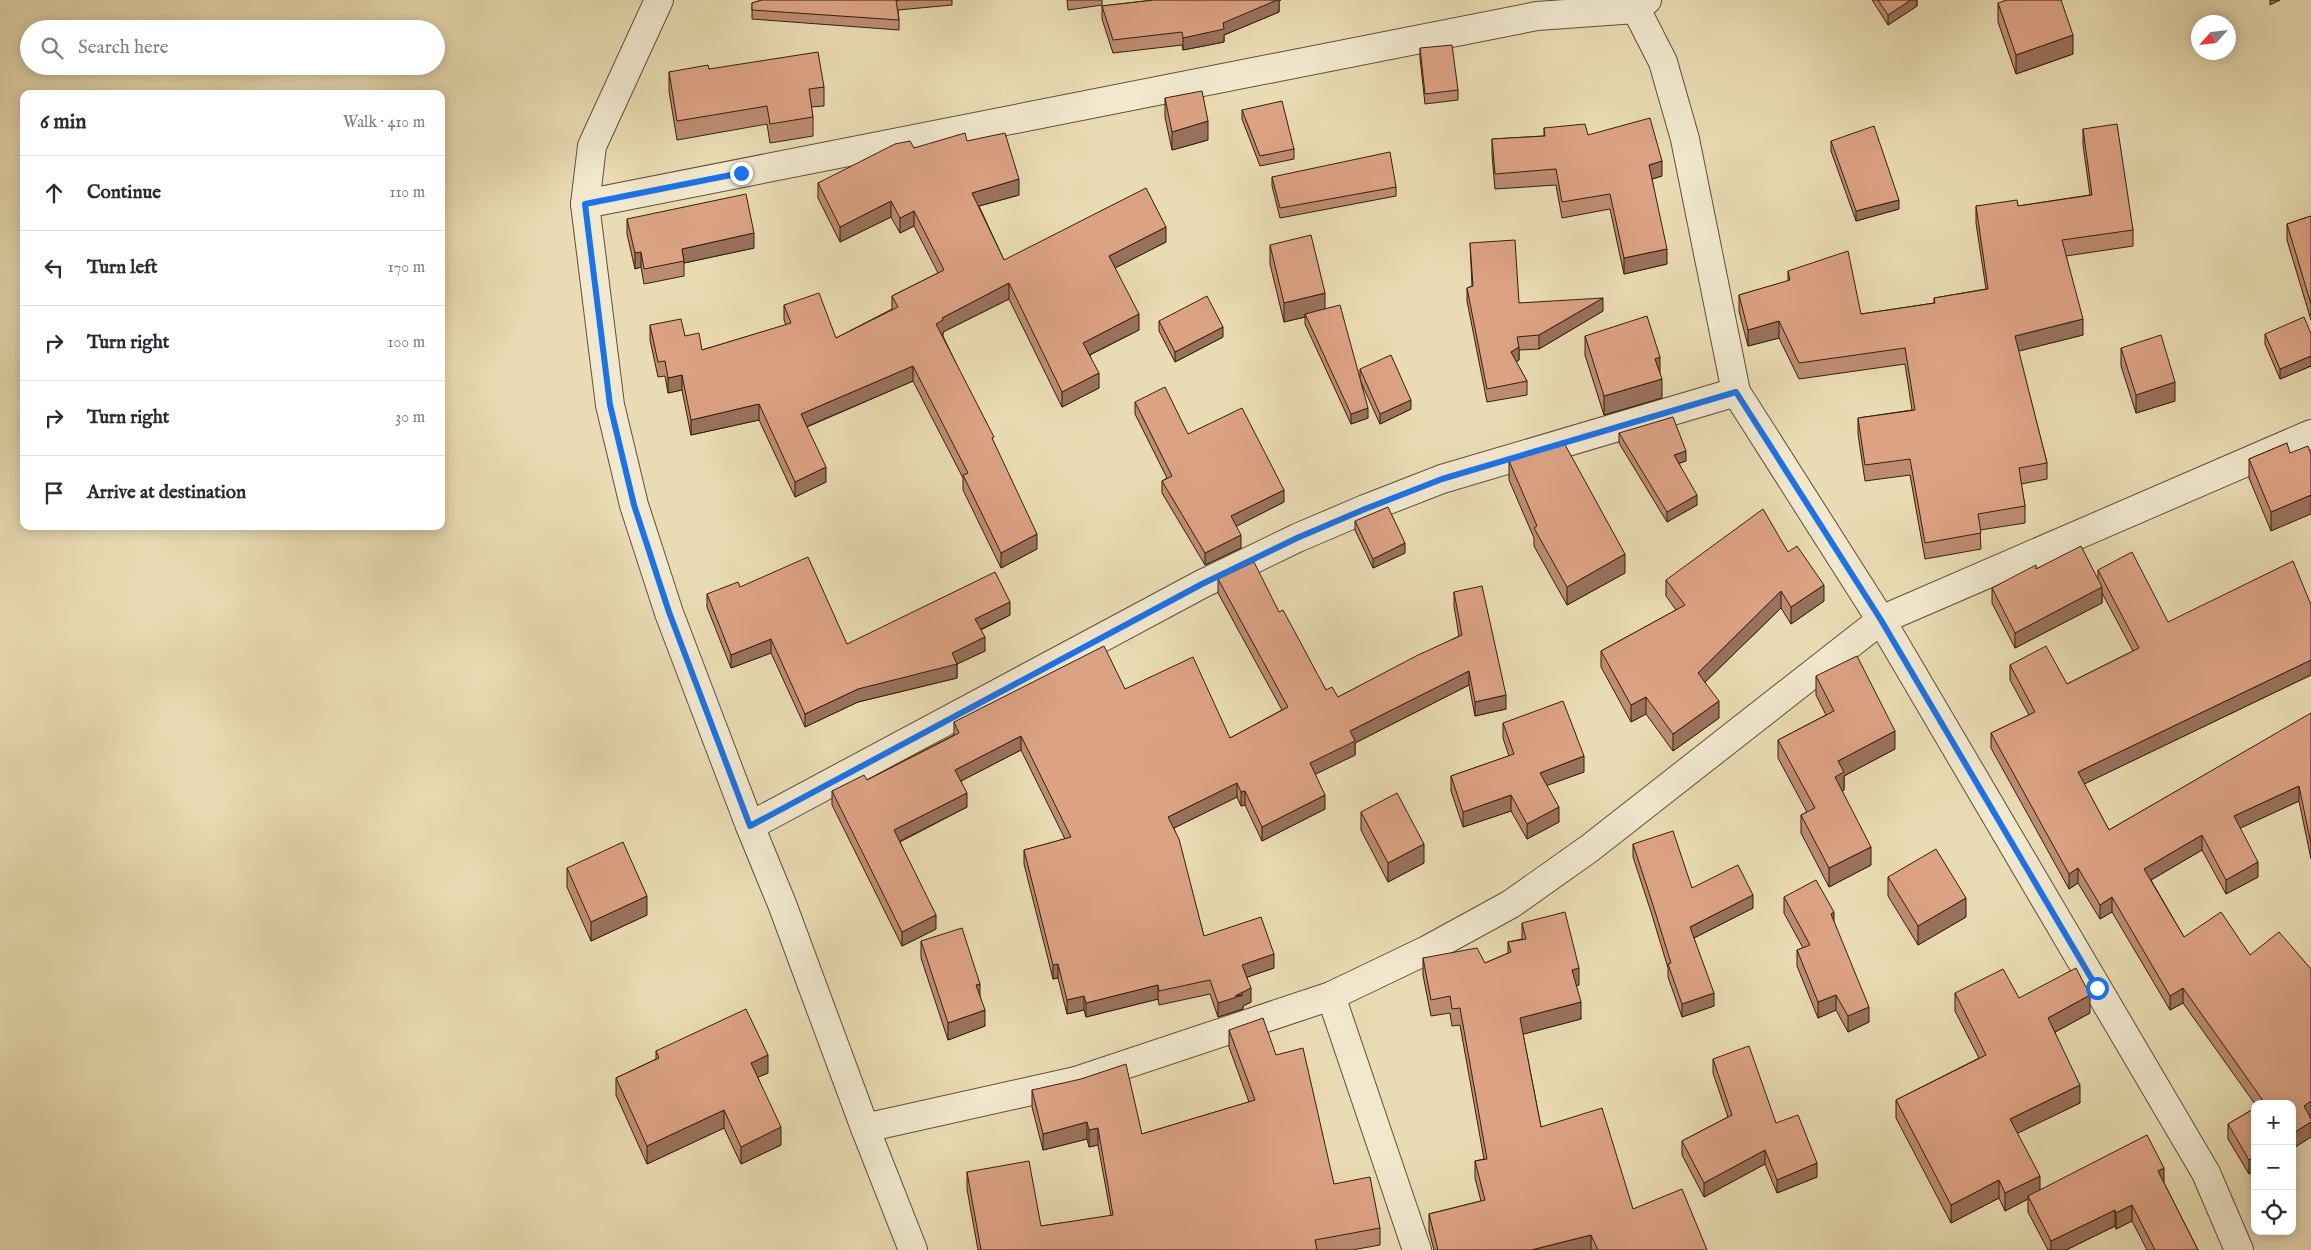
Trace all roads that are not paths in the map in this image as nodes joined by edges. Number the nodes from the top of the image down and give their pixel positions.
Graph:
1 (659, 0) edge
2 (1641, 5) edge
3 (1535, 8) edge
4 (585, 204) junction
5 (1736, 392) junction
6 (2311, 434) edge
7 (1881, 620) junction
8 (750, 826) junction
9 (1331, 996) junction
10 (865, 1128) junction
11 (913, 1250) edge
12 (1417, 1250) edge
13 (2238, 1250) edge

1 - 4 street
2 - 3 street
2 - 5 street
3 - 4 street
4 - 8 street
5 - 7 street
5 - 8 street
6 - 7 street
7 - 9 street
7 - 13 street
8 - 10 street
9 - 10 street
9 - 12 street
10 - 11 street

